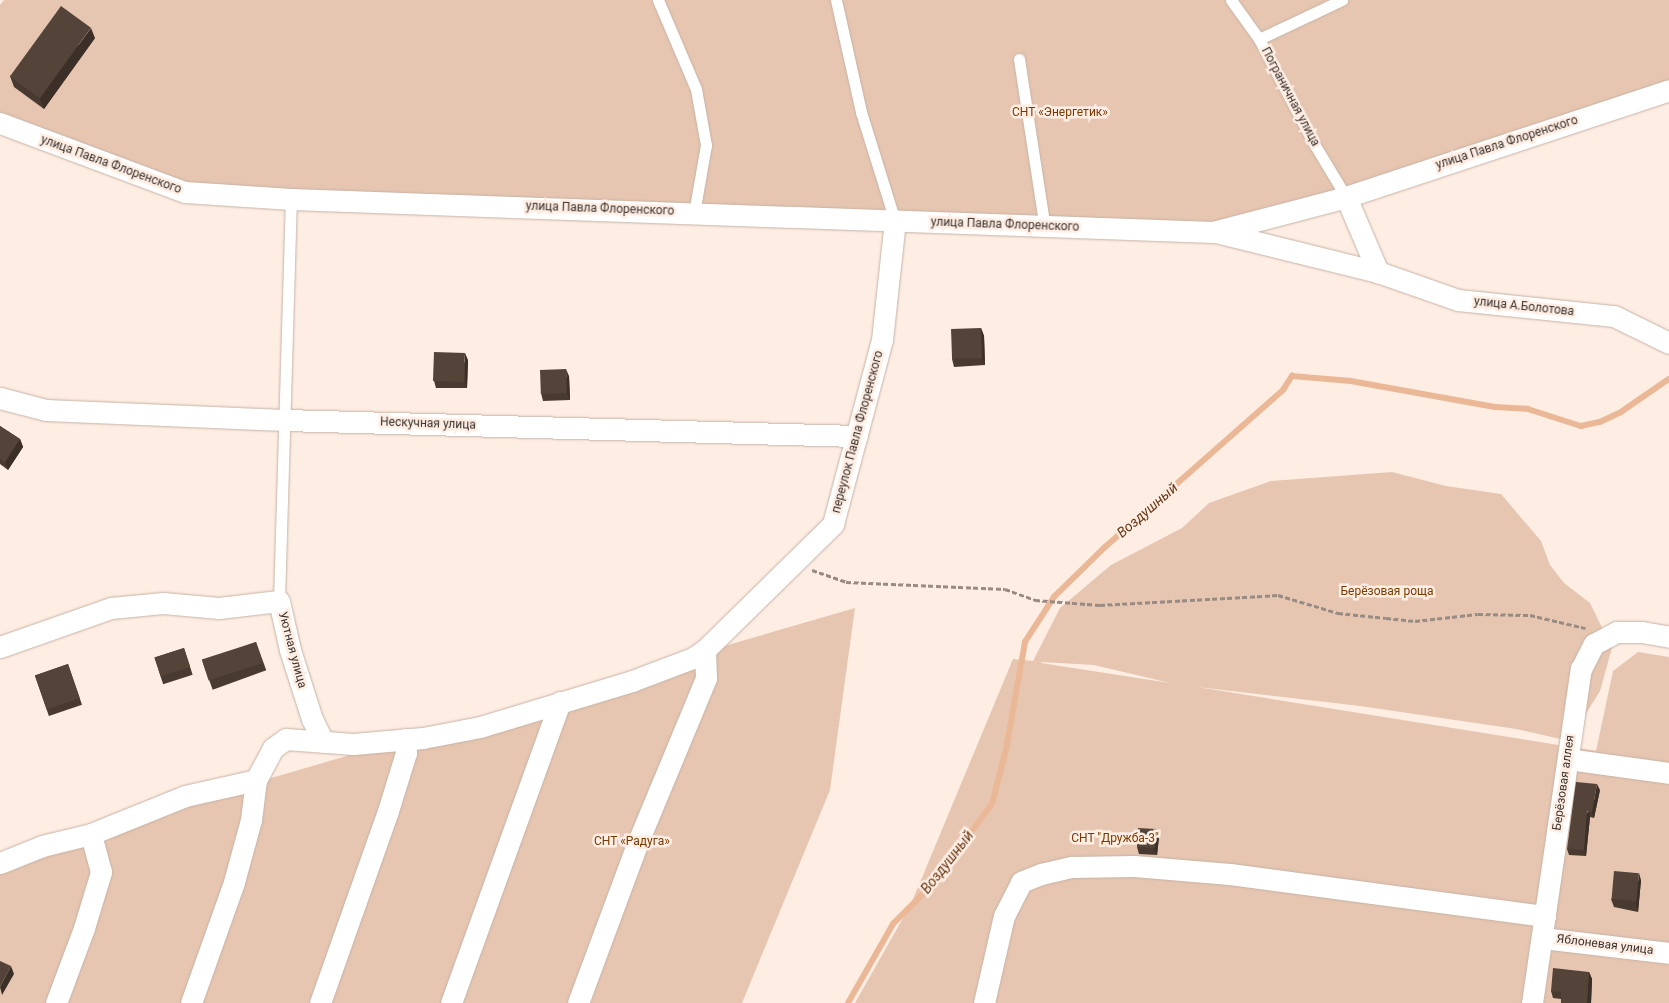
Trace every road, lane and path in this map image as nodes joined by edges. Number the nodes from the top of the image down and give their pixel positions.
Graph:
1 (658, 0) edge
2 (836, 0) edge
3 (1231, 0) edge
4 (1342, 0) edge
5 (1259, 39) junction
6 (1019, 59) dead end
7 (1669, 90) edge
8 (0, 124) edge
9 (1346, 196) junction
10 (291, 200) junction
11 (694, 212) junction
12 (895, 221) junction
13 (1045, 228) junction
14 (1213, 232) junction
15 (1378, 272) junction
16 (1669, 343) edge
17 (0, 398) edge
18 (284, 420) junction
19 (857, 436) junction
20 (799, 558) junction
21 (279, 602) junction
22 (1617, 632) junction
23 (1669, 637) edge
24 (0, 647) edge
25 (705, 650) junction
26 (560, 702) junction
27 (405, 739) junction
28 (323, 742) junction
29 (1568, 759) junction
30 (1669, 773) edge
31 (256, 780) junction
32 (92, 834) junction
33 (0, 863) edge
34 (1545, 916) junction
35 (1542, 938) junction
36 (1669, 953) edge
37 (56, 1003) edge
38 (191, 1003) edge
39 (320, 1003) edge
40 (451, 1003) edge
41 (578, 1003) edge
42 (984, 1003) edge
43 (1532, 1003) edge

1 - 11 lane
2 - 12 lane
3 - 5 lane, Пограничная улица
4 - 5 lane
5 - 9 lane, Пограничная улица
6 - 13 lane
7 - 9 street, улица Павла Флоренского
8 - 10 street, улица Павла Флоренского
9 - 14 street, улица Павла Флоренского
9 - 15 street
10 - 11 street, улица Павла Флоренского
10 - 18 lane
11 - 12 street, улица Павла Флоренского
12 - 13 street, улица Павла Флоренского
12 - 19 street, переулок Павла Флоренского
13 - 14 street, улица Павла Флоренского
14 - 15 street, улица Павла Флоренского
15 - 16 street, улица А.Болотова
17 - 18 street, Нескучная улица
18 - 19 street, Нескучная улица
18 - 21 lane
19 - 20 street, переулок Павла Флоренского
20 - 22 path
20 - 25 street, переулок Павла Флоренского
21 - 24 street, Уютная улица
21 - 28 street, Уютная улица
22 - 23 street, Берёзовая аллея
22 - 29 street, Берёзовая аллея
25 - 26 street, переулок Павла Флоренского
25 - 41 street
26 - 27 street, переулок Павла Флоренского
26 - 40 street
27 - 28 street, переулок Павла Флоренского
27 - 39 street
28 - 31 street, переулок Павла Флоренского
29 - 30 street
29 - 34 street, Берёзовая аллея
31 - 32 street
31 - 38 street
32 - 33 street
32 - 37 street
34 - 35 street, Берёзовая аллея
34 - 42 street
35 - 36 street, Яблоневая улица
35 - 43 street, Берёзовая аллея

